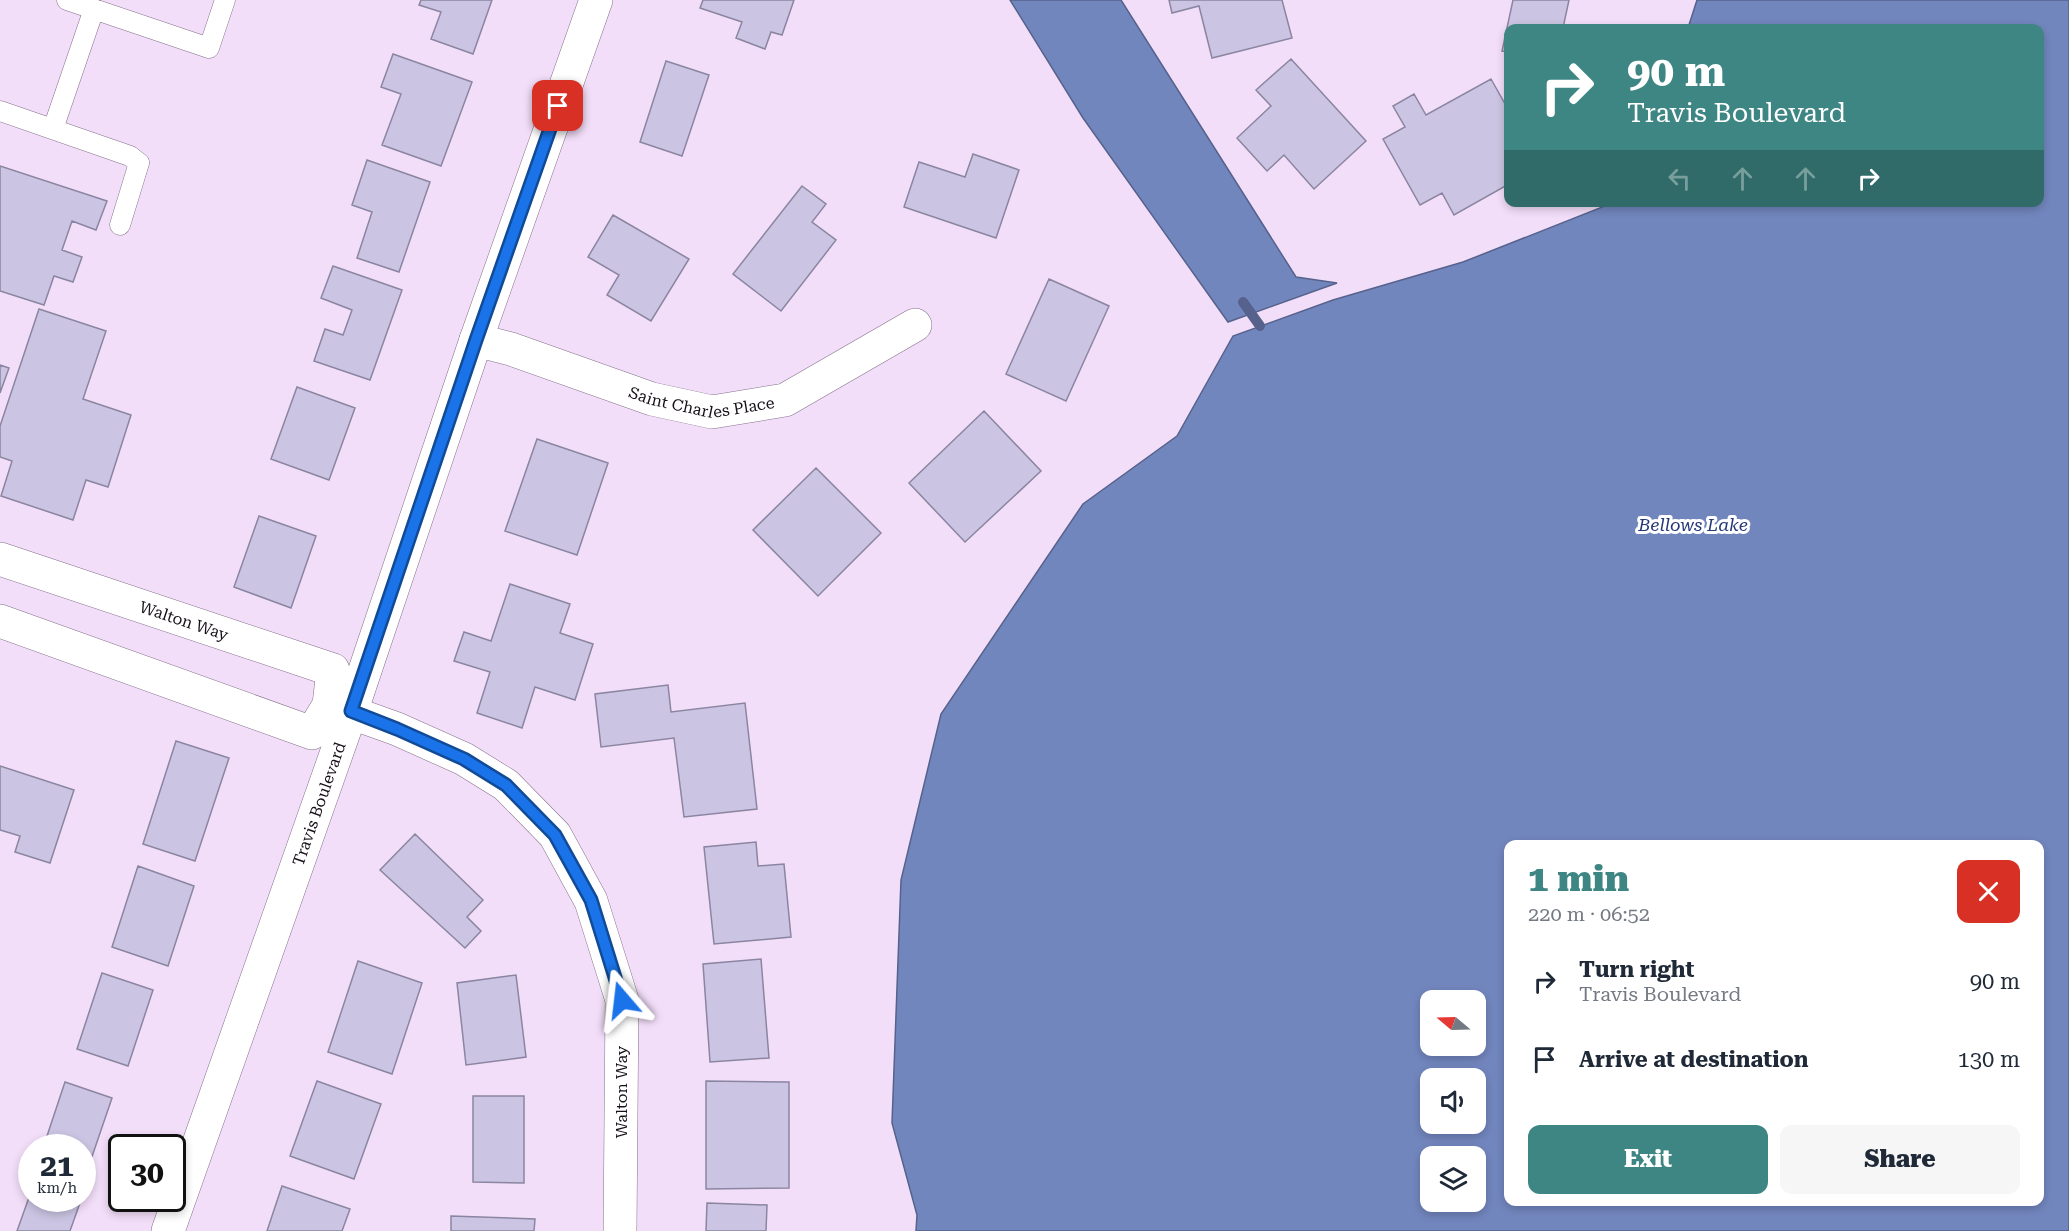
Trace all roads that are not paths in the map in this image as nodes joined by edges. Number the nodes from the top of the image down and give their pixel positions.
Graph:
1 (67, 0) edge
2 (225, 0) edge
3 (596, 0) edge
4 (94, 9) junction
5 (0, 111) edge
6 (53, 129) junction
7 (120, 225) dead end
8 (915, 325) dead end
9 (476, 340) junction
10 (0, 559) edge
11 (0, 621) edge
12 (340, 708) junction
13 (168, 1231) edge
14 (620, 1231) edge

1 - 4 lane
2 - 4 lane
3 - 9 street, Travis Boulevard
4 - 6 lane
5 - 6 lane
6 - 7 lane
8 - 9 street, Saint Charles Place
9 - 12 street, Travis Boulevard
10 - 12 street, Walton Way
11 - 12 street, Walton Way
12 - 13 street, Travis Boulevard
12 - 14 street, Walton Way

